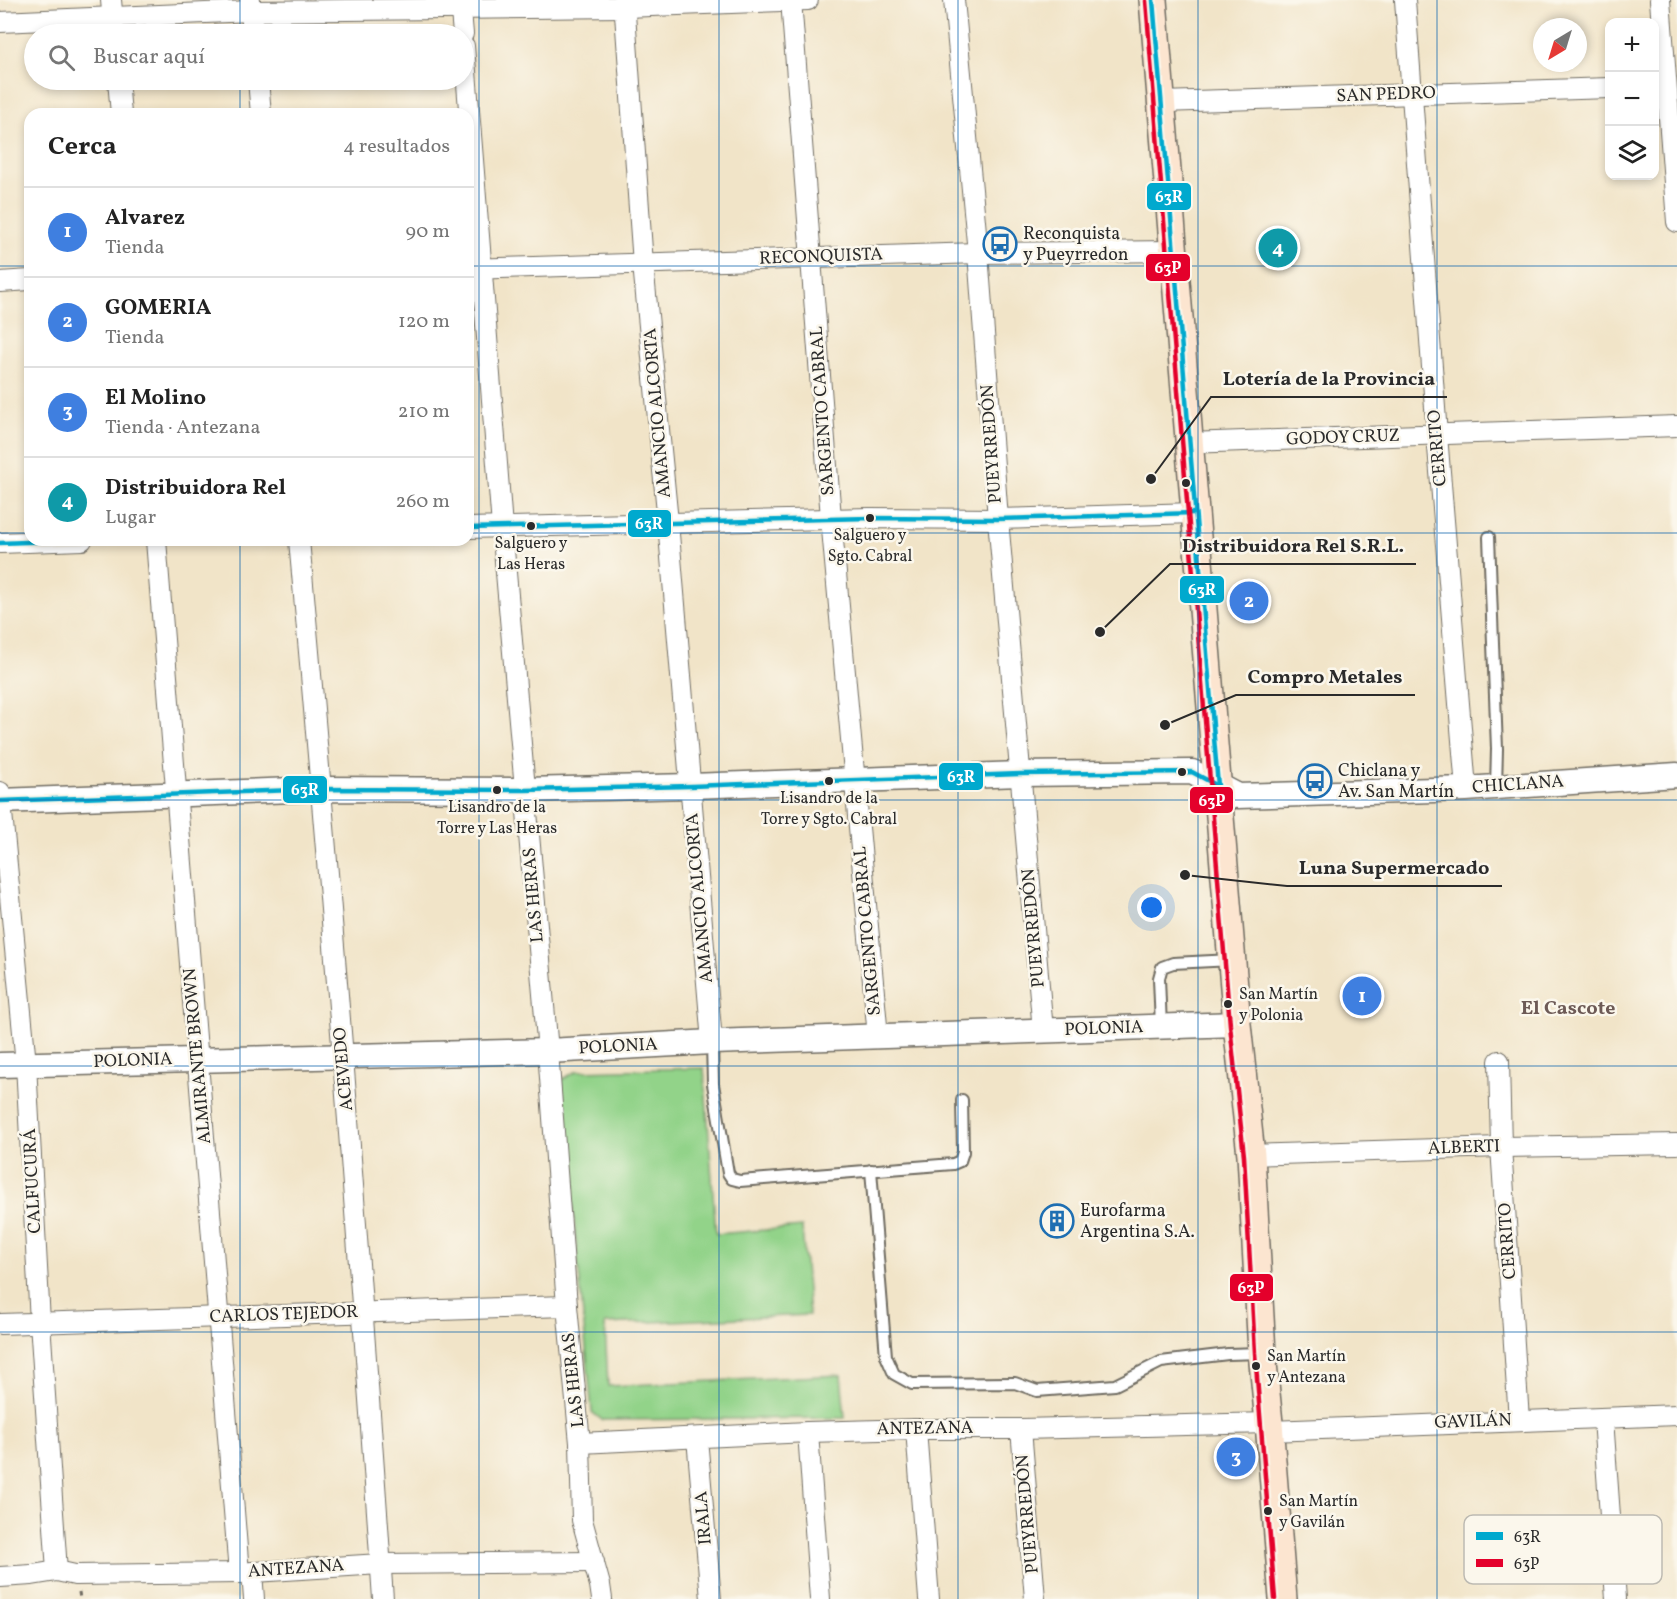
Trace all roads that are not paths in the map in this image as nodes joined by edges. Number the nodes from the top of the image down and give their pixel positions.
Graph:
1 (791, 0) edge
2 (808, 0) edge
3 (954, 0) edge
4 (1153, 0) edge
5 (1405, 0) edge
6 (1660, 0) edge
7 (460, 4) edge
8 (625, 4) edge
9 (250, 6) edge
10 (113, 17) edge
11 (0, 22) edge
12 (252, 24) edge
13 (462, 24) edge
14 (1666, 86) edge
15 (1605, 88) edge
16 (119, 90) edge
17 (259, 90) edge
18 (466, 90) edge
19 (1411, 95) junction
20 (1162, 102) junction
21 (120, 108) edge
22 (260, 108) edge
23 (467, 108) edge
24 (1677, 222) edge
25 (1174, 251) junction
26 (978, 253) junction
27 (812, 257) junction
28 (643, 264) junction
29 (474, 269) edge
30 (24, 280) edge
31 (0, 282) edge
32 (1677, 426) edge
33 (1437, 435) junction
34 (1188, 443) junction
35 (1194, 513) junction
36 (831, 519) junction
37 (998, 519) junction
38 (668, 522) junction
39 (502, 527) junction
40 (474, 528) edge
41 (1489, 537) dead end
42 (24, 542) edge
43 (0, 543) edge
44 (156, 546) edge
45 (300, 546) edge
46 (1020, 774) junction
47 (1677, 775) edge
48 (856, 780) junction
49 (691, 786) junction
50 (1218, 786) junction
51 (1496, 787) junction
52 (321, 789) junction
53 (525, 789) junction
54 (1466, 789) junction
55 (0, 792) edge
56 (177, 794) junction
57 (0, 801) edge
58 (1232, 960) junction
59 (1237, 1024) junction
60 (1161, 1028) junction
61 (1043, 1031) junction
62 (878, 1037) junction
63 (712, 1042) junction
64 (548, 1051) junction
65 (344, 1056) junction
66 (198, 1059) junction
67 (1499, 1061) dead end
68 (26, 1064) junction
69 (0, 1065) edge
70 (962, 1100) dead end
71 (1677, 1144) edge
72 (1501, 1147) junction
73 (1251, 1155) junction
74 (871, 1170) junction
75 (567, 1306) junction
76 (363, 1312) junction
77 (219, 1317) junction
78 (40, 1322) junction
79 (0, 1323) edge
80 (1262, 1353) junction
81 (1677, 1415) edge
82 (1603, 1419) junction
83 (1519, 1420) junction
84 (1270, 1427) junction
85 (916, 1429) junction
86 (1021, 1429) junction
87 (808, 1432) junction
88 (697, 1438) junction
89 (580, 1443) junction
90 (1610, 1515) edge
91 (594, 1562) junction
92 (380, 1564) junction
93 (57, 1571) junction
94 (246, 1572) junction
95 (0, 1577) edge
96 (1615, 1584) edge
97 (254, 1599) edge
98 (383, 1599) edge
99 (602, 1599) edge
100 (711, 1599) edge
101 (820, 1599) edge
102 (929, 1599) edge
103 (1035, 1599) edge
104 (1283, 1599) edge
105 (1616, 1599) edge

1 - 2 street
1 - 8 street
1 - 27 street, SARGENTO CABRAL
3 - 26 street, PUEYRREDÓN
4 - 20 main road
5 - 19 street, CERRITO
6 - 14 street
7 - 8 street
7 - 9 street
7 - 13 street
8 - 28 street, AMANCIO ALCORTA
9 - 10 street
9 - 12 street
10 - 11 street
14 - 24 street
15 - 19 street, SAN PEDRO
16 - 21 street
17 - 22 street
18 - 23 street, LAS HERAS
19 - 20 street, SAN PEDRO
19 - 33 street, CERRITO
20 - 25 main road
25 - 26 street, RECONQUISTA
25 - 34 main road
26 - 27 street, RECONQUISTA
26 - 37 street, PUEYRREDÓN
27 - 28 street, RECONQUISTA
27 - 36 street, SARGENTO CABRAL
28 - 29 street, RECONQUISTA
28 - 38 street, AMANCIO ALCORTA
29 - 39 street, LAS HERAS
30 - 31 street
32 - 33 street, GODOY CRUZ
33 - 34 street, GODOY CRUZ
33 - 54 street, CERRITO
34 - 35 main road
35 - 37 street
35 - 50 main road
36 - 37 street
36 - 38 street
36 - 48 street, SARGENTO CABRAL
37 - 46 street, PUEYRREDÓN
38 - 39 street
38 - 49 street, AMANCIO ALCORTA
39 - 40 street
39 - 53 street, LAS HERAS
41 - 51 lane
42 - 43 street
44 - 56 street, ALMIRANTE BROWN
45 - 52 street, ACEVEDO
46 - 48 street, CHICLANA
46 - 50 street, CHICLANA
46 - 61 street, PUEYRREDÓN
47 - 51 street, CHICLANA
48 - 49 street, CHICLANA
48 - 62 street, SARGENTO CABRAL
49 - 53 street, CHICLANA
49 - 63 street, AMANCIO ALCORTA
50 - 54 street, CHICLANA
50 - 58 main road
51 - 54 street, CHICLANA
52 - 53 street, CHICLANA
52 - 56 street, CHICLANA
52 - 65 street, ACEVEDO
53 - 64 street, LAS HERAS
55 - 57 street, CALFUCURÁ
56 - 57 street, CHICLANA
56 - 66 street, ALMIRANTE BROWN
57 - 68 street, CALFUCURÁ
58 - 59 main road
58 - 60 lane
59 - 60 street, POLONIA
59 - 73 main road
60 - 61 street, POLONIA
61 - 62 street, POLONIA
62 - 63 street, POLONIA
63 - 64 street, POLONIA
63 - 74 lane
64 - 65 street, POLONIA
64 - 75 street, LAS HERAS
65 - 66 street, POLONIA
65 - 76 street, ACEVEDO
66 - 68 street, POLONIA
66 - 77 street, ALMIRANTE BROWN
67 - 72 street, CERRITO
68 - 69 street, POLONIA
68 - 78 street, CALFUCURÁ
70 - 74 lane
71 - 72 street, ALBERTI
72 - 73 street, ALBERTI
72 - 83 street, CERRITO
73 - 80 main road
74 - 80 lane
75 - 76 street, CARLOS TEJEDOR
75 - 89 street, LAS HERAS
76 - 77 street, CARLOS TEJEDOR
76 - 92 street, ACEVEDO
77 - 78 street, CARLOS TEJEDOR
77 - 94 street, ALMIRANTE BROWN
78 - 79 street, CARLOS TEJEDOR
78 - 93 street, CALFUCURÁ
80 - 84 main road
81 - 82 street, GAVILÁN
82 - 83 street, GAVILÁN
82 - 90 street
83 - 84 street, GAVILÁN
84 - 86 street, ANTEZANA
84 - 104 main road
85 - 86 street, ANTEZANA
85 - 87 street, ANTEZANA
85 - 102 street
86 - 103 street, PUEYRREDÓN
87 - 88 street, ANTEZANA
87 - 101 street
88 - 89 street, ANTEZANA
88 - 100 street, IRALA
89 - 91 street, LAS HERAS
91 - 92 street, ANTEZANA
91 - 99 street, LAS HERAS
92 - 94 street, ANTEZANA
92 - 98 street, ACEVEDO
93 - 94 street, ANTEZANA
93 - 95 street, ANTEZANA
94 - 97 street, ALMIRANTE BROWN
96 - 105 street

